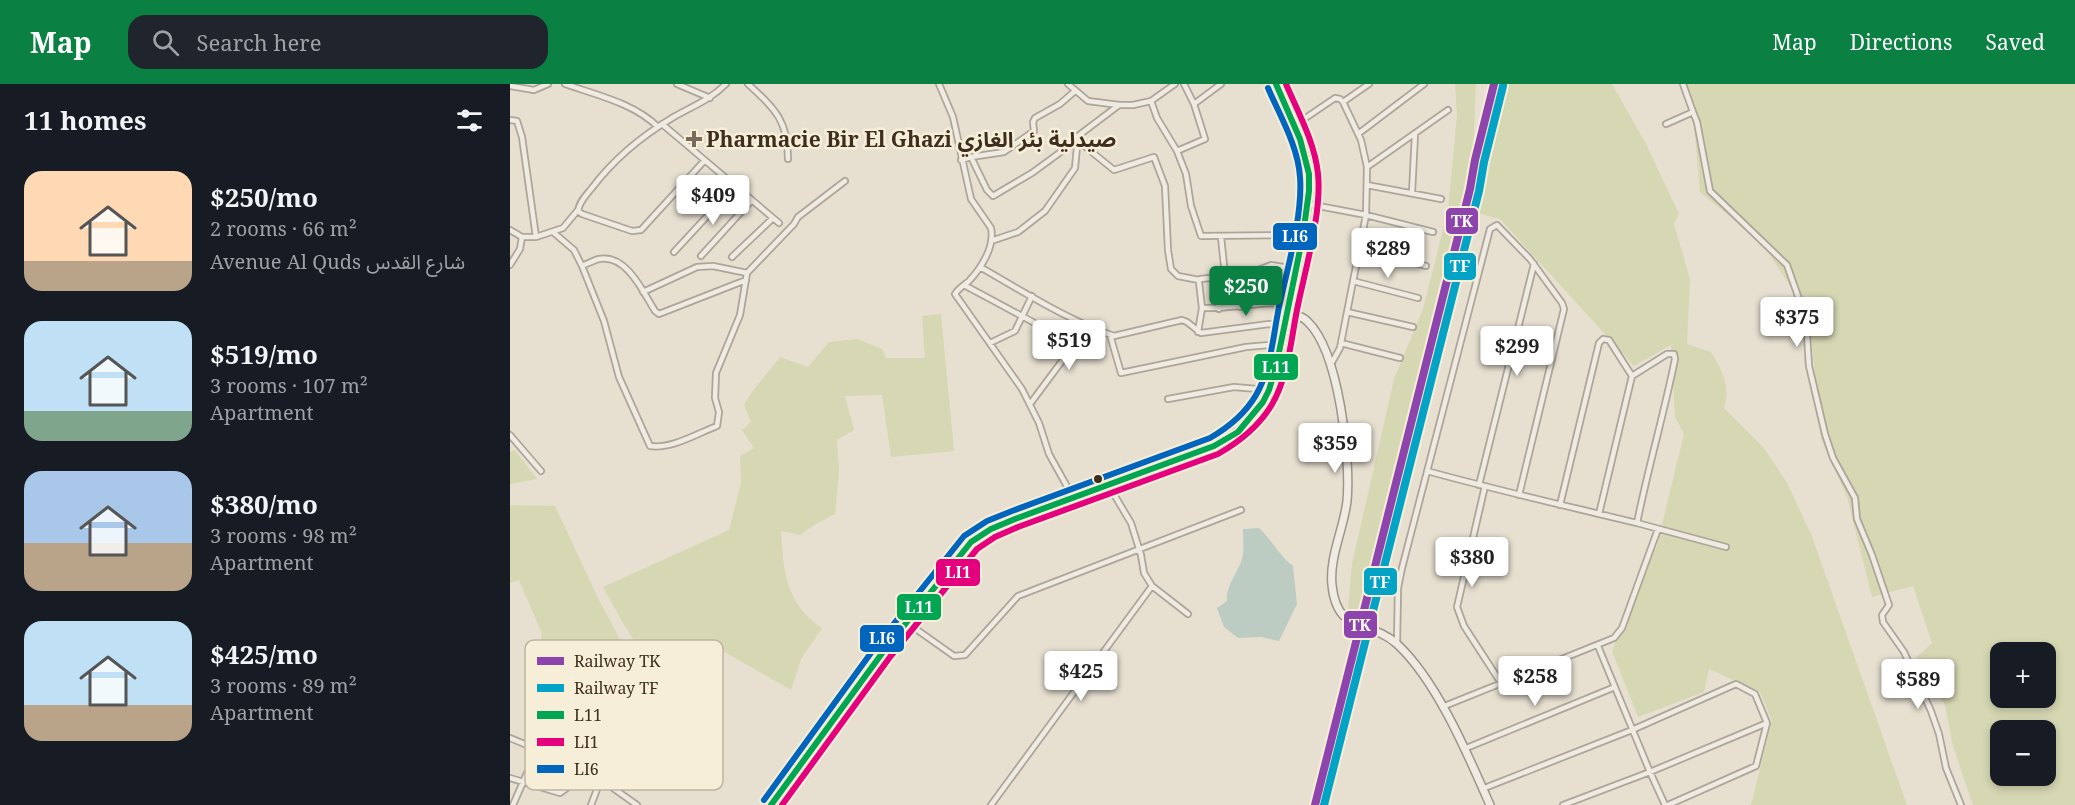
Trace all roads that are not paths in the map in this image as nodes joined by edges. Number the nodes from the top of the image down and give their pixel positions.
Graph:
1 (548, 84) edge
2 (565, 84) edge
3 (591, 84) edge
4 (677, 84) edge
5 (726, 84) edge
6 (748, 84) edge
7 (939, 84) edge
8 (1068, 84) edge
9 (1175, 84) edge
10 (1184, 84) edge
11 (1221, 84) edge
12 (1276, 84) edge
13 (1368, 84) edge
14 (1424, 84) edge
15 (1683, 84) edge
16 (510, 86) edge
17 (1075, 91) junction
18 (587, 92) junction
19 (710, 98) junction
20 (1150, 101) junction
21 (1343, 102) junction
22 (1194, 104) junction
23 (1119, 105) junction
24 (1448, 110) dead end
25 (1693, 112) junction
26 (1307, 117) dead end
27 (510, 120) edge
28 (1666, 124) dead end
29 (660, 126) junction
30 (1358, 134) junction
31 (1414, 134) junction
32 (1077, 140) junction
33 (1177, 151) junction
34 (971, 157) junction
35 (788, 159) dead end
36 (961, 160) junction
37 (704, 161) junction
38 (1367, 167) junction
39 (845, 181) dead end
40 (1367, 185) junction
41 (735, 186) junction
42 (1412, 193) junction
43 (1441, 199) dead end
44 (752, 200) junction
45 (1308, 204) junction
46 (578, 209) junction
47 (1366, 215) junction
48 (773, 218) junction
49 (779, 223) dead end
50 (510, 230) edge
51 (553, 232) junction
52 (1433, 232) dead end
53 (1303, 235) junction
54 (522, 237) junction
55 (536, 237) junction
56 (1221, 237) junction
57 (992, 241) junction
58 (1360, 248) junction
59 (674, 252) dead end
60 (700, 256) dead end
61 (732, 257) dead end
62 (1534, 264) junction
63 (510, 265) edge
64 (582, 266) junction
65 (1426, 266) dead end
66 (980, 267) junction
67 (1296, 269) junction
68 (1225, 275) junction
69 (1235, 275) junction
70 (746, 276) junction
71 (1215, 277) junction
72 (1199, 280) junction
73 (1353, 281) junction
74 (964, 285) junction
75 (643, 292) junction
76 (1032, 296) junction
77 (1418, 298) dead end
78 (1290, 303) junction
79 (1240, 307) junction
80 (1202, 308) junction
81 (1219, 309) junction
82 (1347, 312) junction
83 (1288, 314) junction
84 (1022, 316) junction
85 (1081, 323) junction
86 (1285, 326) junction
87 (1413, 327) dead end
88 (1197, 332) junction
89 (1110, 334) junction
90 (990, 342) junction
91 (1072, 343) junction
92 (1281, 344) junction
93 (1341, 344) junction
94 (1400, 358) dead end
95 (1331, 364) junction
96 (1632, 376) junction
97 (1269, 390) junction
98 (1168, 399) dead end
99 (1030, 404) junction
100 (510, 435) edge
101 (541, 471) dead end
102 (1427, 471) junction
103 (1109, 486) junction
104 (1482, 486) junction
105 (1519, 495) junction
106 (1074, 499) junction
107 (1560, 505) junction
108 (1241, 510) dead end
109 (1599, 514) junction
110 (1637, 523) junction
111 (1658, 529) junction
112 (1726, 547) dead end
113 (1139, 548) junction
114 (1152, 586) junction
115 (1188, 614) dead end
116 (906, 622) junction
117 (1397, 644) junction
118 (1598, 646) junction
119 (1501, 683) junction
120 (1615, 687) junction
121 (1442, 707) junction
122 (1767, 723) junction
123 (1632, 730) junction
124 (510, 738) edge
125 (525, 745) edge
126 (1464, 749) junction
127 (1650, 772) junction
128 (510, 778) edge
129 (524, 783) joint
130 (1482, 789) junction
131 (596, 790) edge
132 (616, 790) edge
133 (513, 805) edge
134 (591, 805) edge
135 (637, 805) edge
136 (771, 805) edge
137 (991, 805) edge
138 (1490, 805) edge
139 (1563, 805) edge
140 (1666, 805) edge
141 (1960, 805) edge

1 - 16 street
2 - 18 street
3 - 18 street
4 - 19 street
5 - 19 street
6 - 35 street
7 - 36 street
8 - 17 street
9 - 20 street
10 - 22 street
11 - 22 street
12 - 45 main road
13 - 21 street
14 - 30 street
15 - 25 street
17 - 23 street
17 - 34 street
18 - 29 street
19 - 29 street
20 - 23 street
20 - 33 street
21 - 26 street
21 - 30 street
22 - 33 street
23 - 32 street
24 - 31 street
25 - 28 street
25 - 141 street
27 - 55 street
29 - 37 street
29 - 46 street
30 - 38 street
31 - 38 street
31 - 42 street
32 - 34 street
32 - 57 street
32 - 72 street
33 - 56 street
34 - 36 street
36 - 57 street
37 - 41 street
37 - 46 street
38 - 40 street
39 - 70 street
40 - 42 street
40 - 47 street
41 - 44 street
41 - 59 street
42 - 43 street
44 - 48 street
44 - 60 street
45 - 47 street
45 - 53 main road
46 - 51 street
47 - 52 street
47 - 58 street
48 - 49 street
48 - 61 street
50 - 54 street
51 - 55 street
51 - 64 street
53 - 56 street
53 - 67 main road
54 - 55 street
54 - 63 street
56 - 68 street
57 - 66 street
58 - 65 street
58 - 73 street
62 - 102 street
62 - 104 street
62 - 105 street
64 - 70 street
64 - 75 street
66 - 74 street
66 - 76 street
67 - 69 street
67 - 78 main road
68 - 69 street
68 - 71 street
69 - 79 street
70 - 75 street
70 - 75 street
71 - 72 street
71 - 81 street
72 - 80 street
73 - 77 street
73 - 82 street
74 - 84 street
74 - 90 street
76 - 84 street
76 - 85 street
78 - 79 street
78 - 83 main road
79 - 81 street
80 - 81 street
80 - 88 street
82 - 87 street
82 - 93 street
83 - 86 main road
83 - 95 main road
84 - 90 street
84 - 91 street
85 - 89 street
85 - 91 street
86 - 88 street
86 - 92 main road
88 - 89 street
89 - 92 street
90 - 99 street
91 - 99 street
92 - 97 main road
93 - 94 street
93 - 95 street
95 - 117 main road
96 - 107 street
96 - 109 street
96 - 110 street
97 - 98 street
97 - 103 main road
99 - 106 street
100 - 101 street
102 - 104 street
102 - 117 street
103 - 106 main road
103 - 113 street
104 - 105 street
104 - 119 street
105 - 107 street
106 - 116 main road
107 - 109 street
108 - 113 street
109 - 110 street
110 - 111 street
111 - 112 street
111 - 118 street
113 - 114 street
113 - 116 street
114 - 115 street
114 - 137 street
116 - 136 main road
117 - 121 main road
118 - 119 street
118 - 120 street
119 - 121 street
120 - 123 street
120 - 126 street
121 - 126 main road
122 - 123 street
122 - 127 street
122 - 140 street
123 - 127 street
123 - 130 street
124 - 125 street
126 - 130 main road
127 - 139 street
127 - 140 street
128 - 129 street
129 - 133 street
130 - 138 main road
131 - 134 street
132 - 135 street

